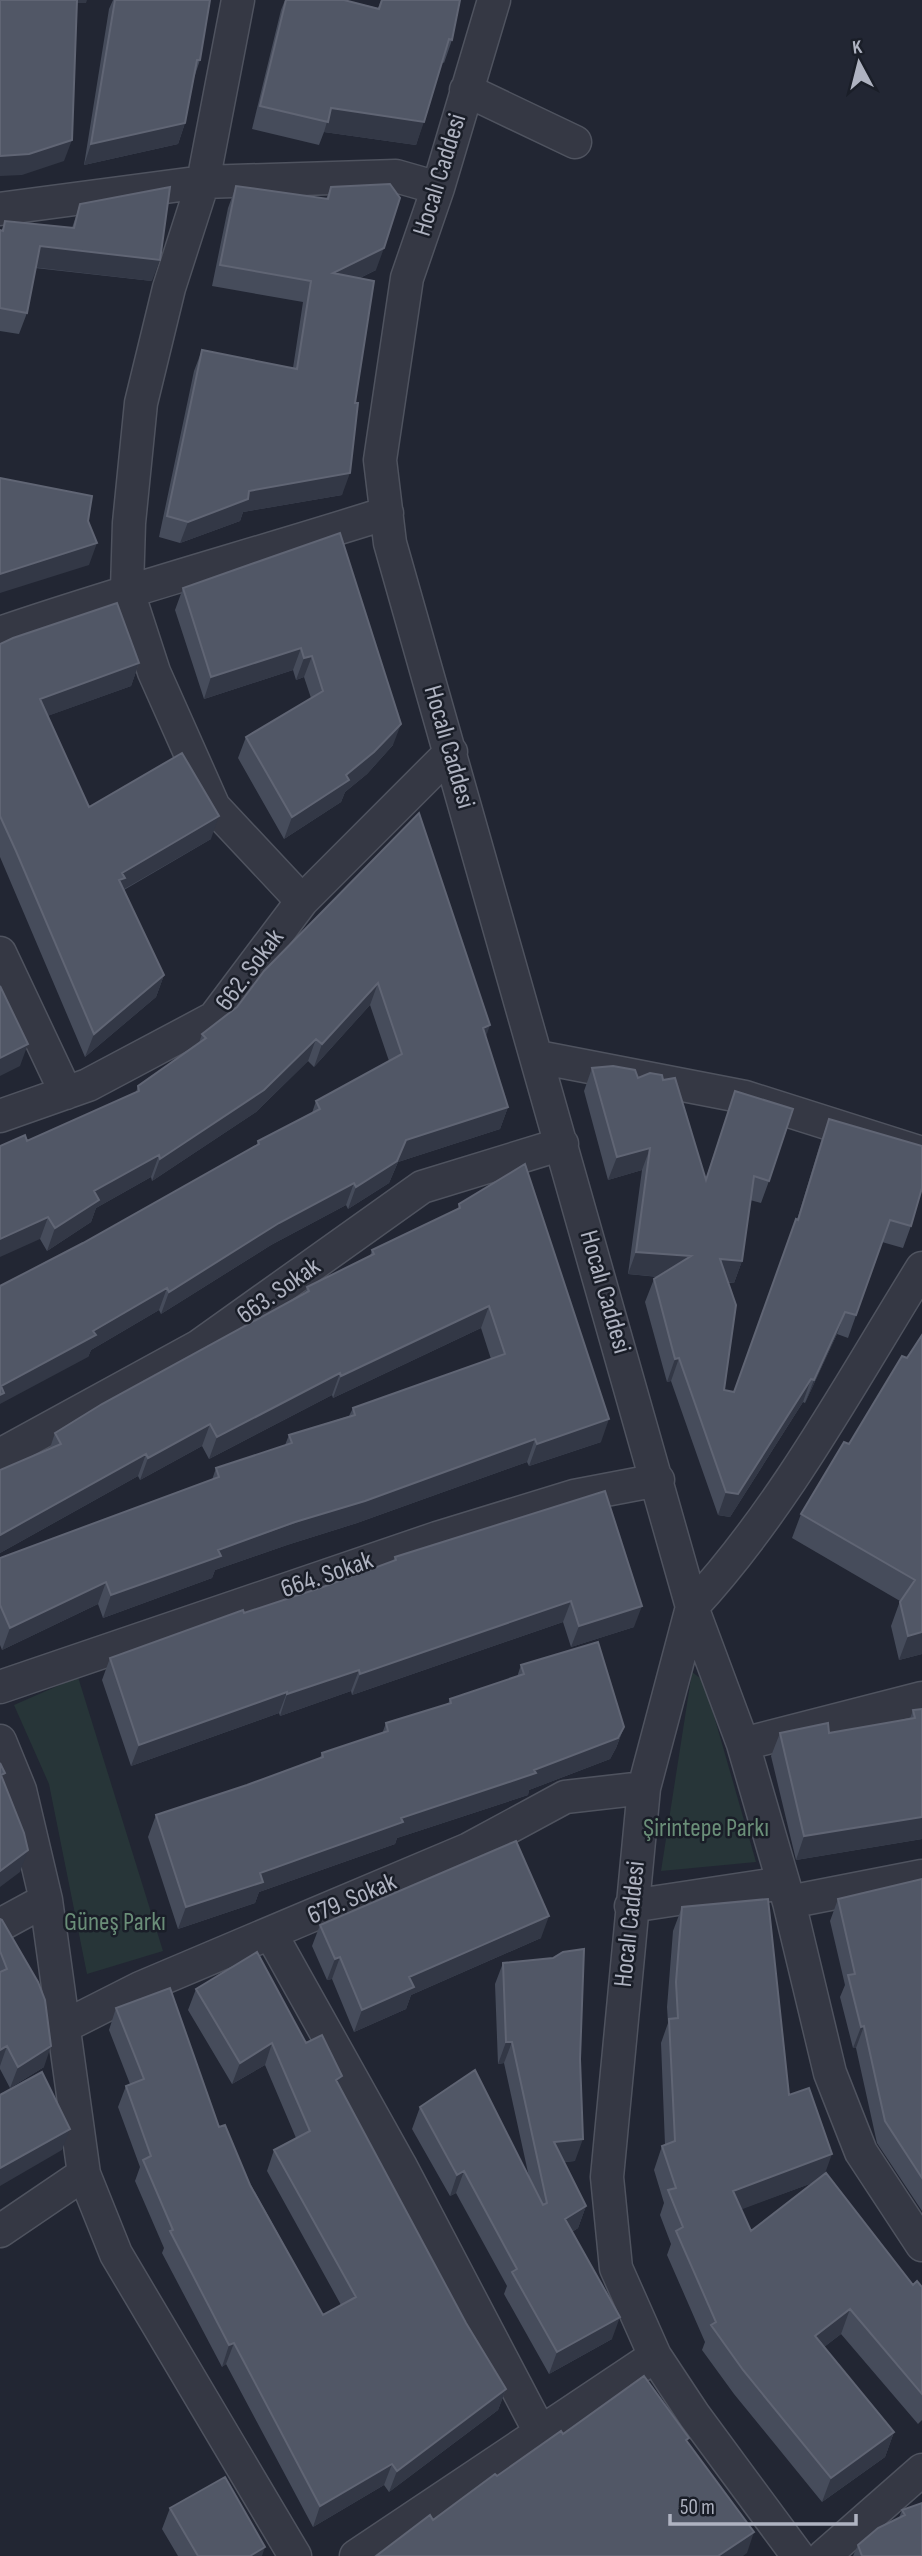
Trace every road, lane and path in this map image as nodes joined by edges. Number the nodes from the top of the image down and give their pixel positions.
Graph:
1 (237, 0) edge
2 (494, 0) edge
3 (466, 90) junction
4 (575, 142) dead end
5 (204, 182) junction
6 (438, 188) junction
7 (0, 209) edge
8 (387, 513) junction
9 (127, 589) junction
10 (0, 633) edge
11 (451, 752) junction
12 (302, 901) junction
13 (0, 953) edge
14 (538, 1057) junction
15 (66, 1093) junction
16 (0, 1116) edge
17 (562, 1143) junction
18 (922, 1153) edge
19 (922, 1268) edge
20 (0, 1455) edge
21 (658, 1480) junction
22 (692, 1607) junction
23 (0, 1687) edge
24 (922, 1698) edge
25 (0, 1741) edge
26 (743, 1744) junction
27 (644, 1788) junction
28 (922, 1876) edge
29 (786, 1893) junction
30 (46, 1900) junction
31 (631, 1906) junction
32 (0, 1925) edge
33 (271, 1934) junction
34 (63, 2027) junction
35 (83, 2174) junction
36 (0, 2231) edge
37 (922, 2245) edge
38 (655, 2356) junction
39 (540, 2432) junction
40 (922, 2470) edge
41 (295, 2556) edge
42 (356, 2556) edge
43 (798, 2556) edge
44 (824, 2556) edge

1 - 5 street
2 - 3 street, Hocalı Caddesi
3 - 4 street
3 - 6 street, Hocalı Caddesi
5 - 6 street
5 - 7 street
5 - 9 street
6 - 8 street, Hocalı Caddesi
8 - 9 street
8 - 11 street, Hocalı Caddesi
9 - 10 street
9 - 12 street
11 - 12 street, 662. Sokak
11 - 14 street, Hocalı Caddesi
12 - 15 street, 662. Sokak
13 - 15 street
14 - 17 street, Hocalı Caddesi
14 - 18 street
15 - 16 street, 662. Sokak
17 - 20 street, 663. Sokak
17 - 21 street, Hocalı Caddesi
19 - 22 street
21 - 22 street, Hocalı Caddesi
21 - 23 street, 664. Sokak
22 - 26 street
22 - 27 street, Hocalı Caddesi
24 - 26 street
25 - 30 street
26 - 29 street
27 - 31 street, Hocalı Caddesi
27 - 33 street, 679. Sokak
28 - 29 street
29 - 31 street
29 - 37 street
30 - 32 street
30 - 34 street
31 - 38 street, Hocalı Caddesi
33 - 34 street, 679. Sokak
33 - 39 street
34 - 35 street
35 - 36 street
35 - 41 street
38 - 39 street
38 - 43 street, Hocalı Caddesi
39 - 42 street
40 - 44 street

